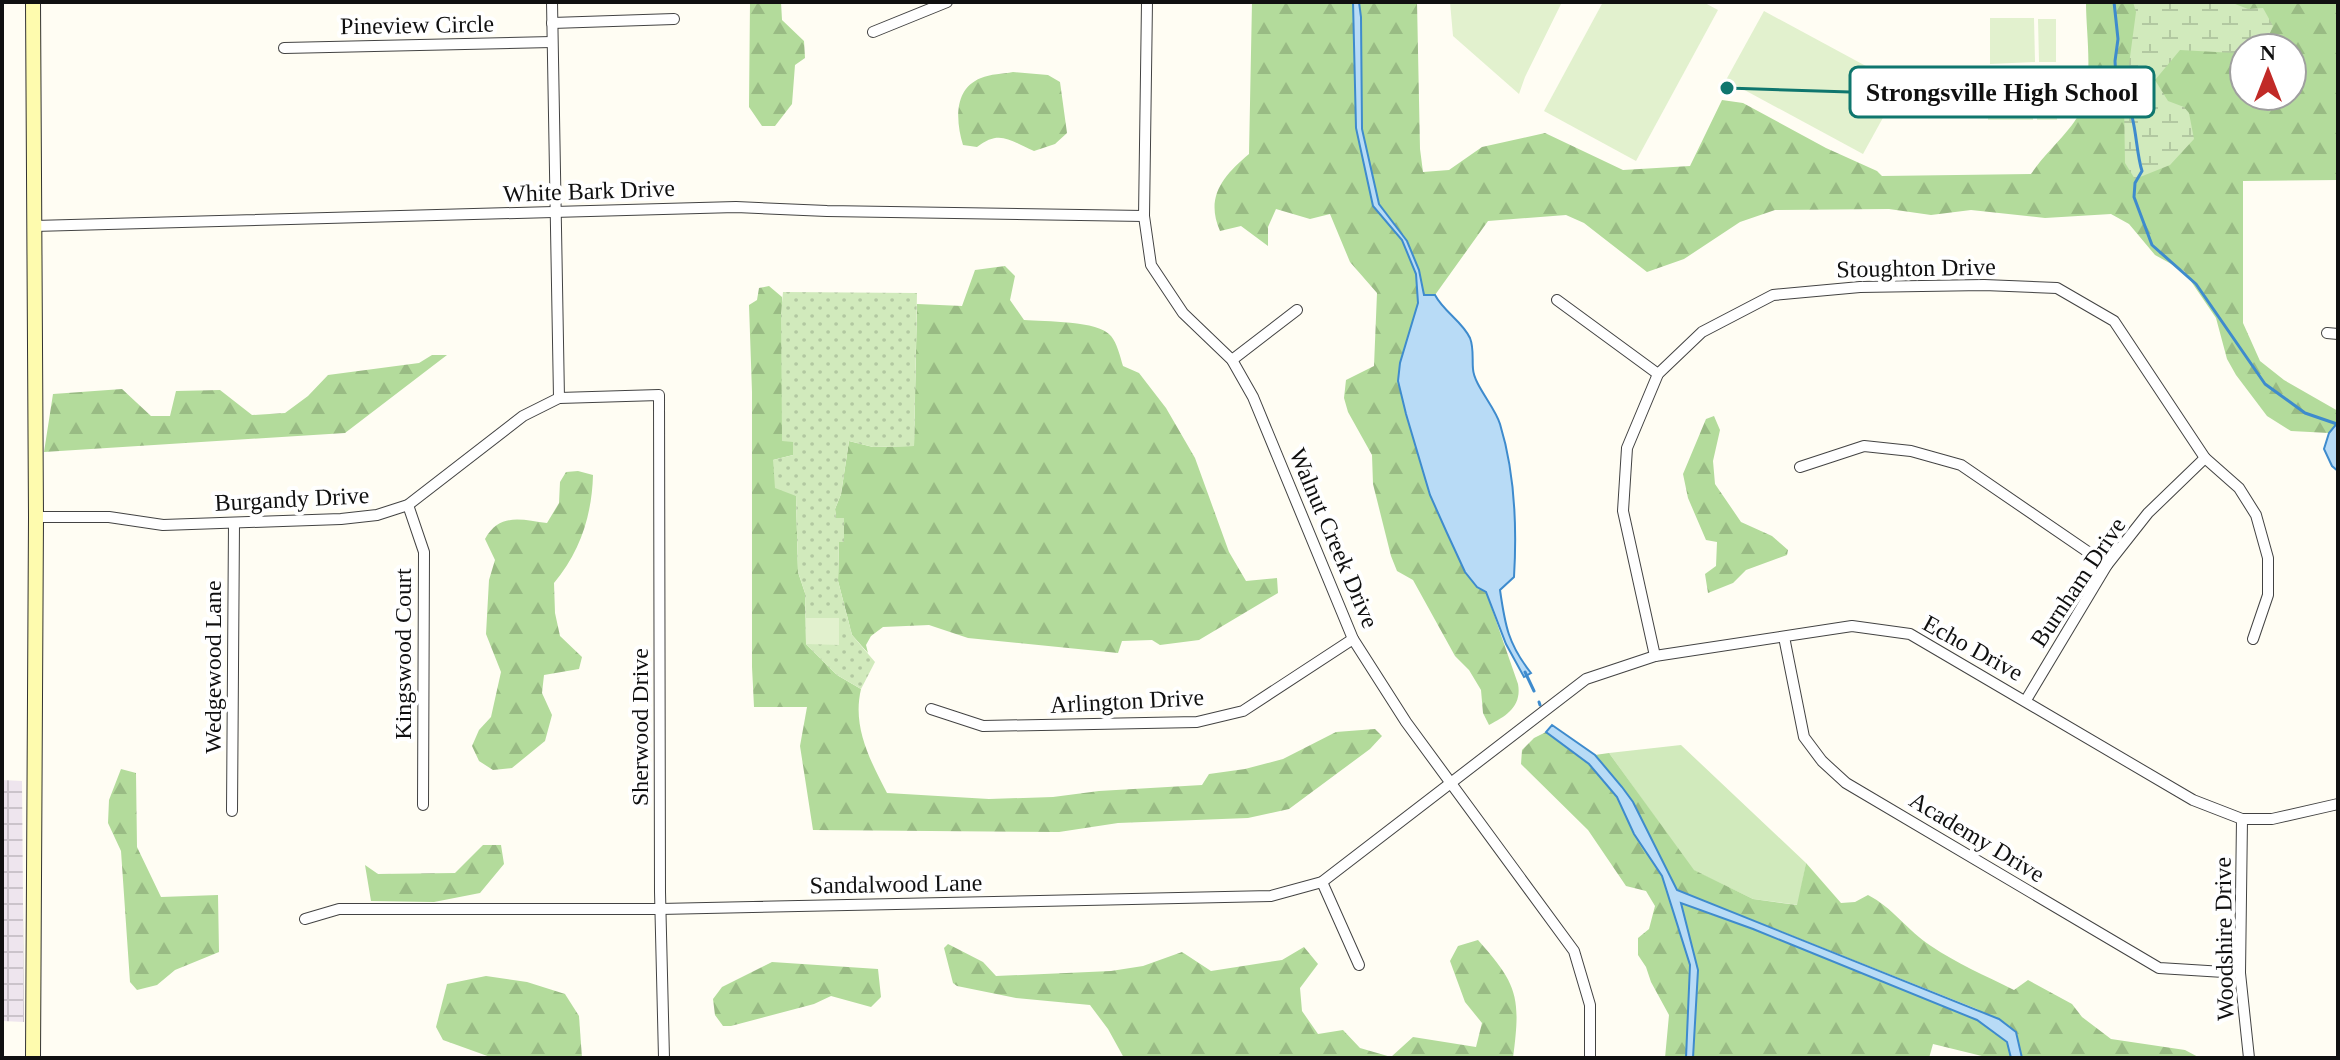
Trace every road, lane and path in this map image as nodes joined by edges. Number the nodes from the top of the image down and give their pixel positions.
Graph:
1 (33, 2) edge
2 (552, 2) edge
3 (947, 2) edge
4 (1147, 2) edge
5 (674, 19) dead end
6 (552, 23) junction
7 (873, 32) dead end
8 (552, 42) junction
9 (284, 48) dead end
10 (557, 211) junction
11 (1144, 216) junction
12 (34, 226) junction
13 (1557, 300) dead end
14 (1297, 310) dead end
15 (1232, 360) junction
16 (1658, 374) junction
17 (659, 395) joint
18 (559, 398) junction
19 (2205, 458) junction
20 (1800, 467) dead end
21 (408, 505) junction
22 (36, 517) junction
23 (234, 523) junction
24 (2107, 565) junction
25 (1784, 637) junction
26 (1353, 639) junction
27 (2253, 639) dead end
28 (1655, 656) junction
29 (2026, 700) junction
30 (931, 709) dead end
31 (1453, 783) junction
32 (2338, 804) edge
33 (423, 805) dead end
34 (232, 811) dead end
35 (2242, 819) junction
36 (1322, 882) junction
37 (660, 909) junction
38 (305, 919) dead end
39 (1359, 965) dead end
40 (2240, 973) junction
41 (33, 1058) edge
42 (664, 1058) edge
43 (1590, 1058) edge
44 (2249, 1058) edge

1 - 12 street
2 - 6 street
3 - 7 street
4 - 11 street, Walnut Creek Drive
5 - 6 street
6 - 8 street
8 - 9 street, Pineview Circle
8 - 10 street
10 - 11 street, White Bark Drive
10 - 12 street, White Bark Drive
10 - 18 street
11 - 15 street, Walnut Creek Drive
12 - 22 street
13 - 16 street
14 - 15 street
15 - 26 street, Walnut Creek Drive
16 - 19 street, Stoughton Drive
16 - 28 street, Stoughton Drive
17 - 18 street, Burgandy Drive
17 - 37 street, Sherwood Drive
18 - 21 street, Burgandy Drive
19 - 24 street, Burnham Drive
19 - 27 street, Stoughton Drive
20 - 24 street
21 - 23 street, Burgandy Drive
21 - 33 street, Kingswood Court
22 - 23 street, Burgandy Drive
22 - 41 street
23 - 34 street, Wedgewood Lane
24 - 29 street, Burnham Drive
25 - 28 street, Echo Drive
25 - 29 street, Echo Drive
25 - 40 street, Academy Drive
26 - 30 street, Arlington Drive
26 - 31 street, Walnut Creek Drive
28 - 31 street, Echo Drive
29 - 35 street, Echo Drive
31 - 36 street, Sandalwood Lane
31 - 43 street, Walnut Creek Drive
32 - 35 street, Echo Drive
35 - 40 street, Woodshire Drive
36 - 37 street, Sandalwood Lane
36 - 39 street
37 - 38 street, Sandalwood Lane
37 - 42 street, Sherwood Drive
40 - 44 street, Woodshire Drive

